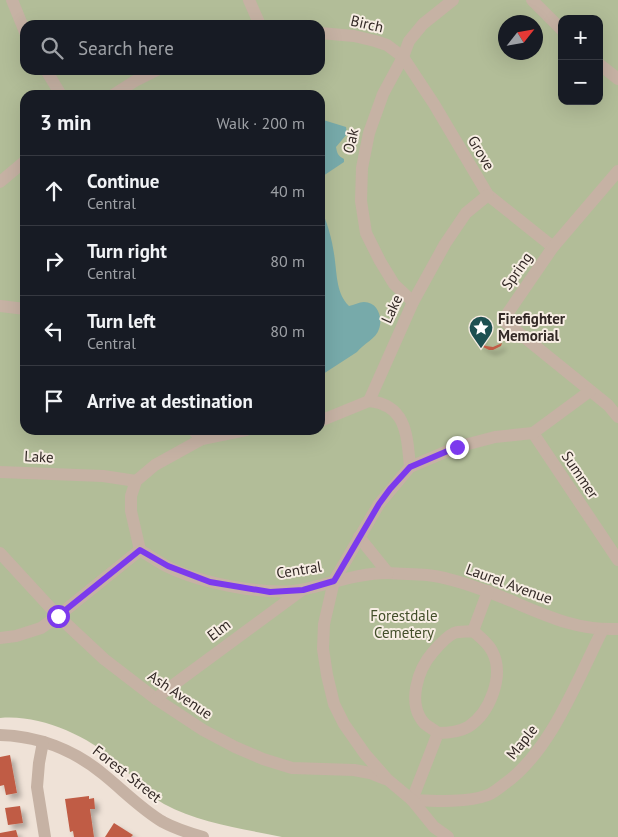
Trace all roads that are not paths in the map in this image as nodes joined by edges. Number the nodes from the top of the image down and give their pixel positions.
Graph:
1 (12, 0) edge
2 (249, 0) edge
3 (453, 0) edge
4 (532, 0) edge
5 (20, 20) edge
6 (258, 20) edge
7 (558, 26) edge
8 (325, 33) edge
9 (403, 56) junction
10 (603, 67) edge
11 (49, 75) edge
12 (147, 75) edge
13 (618, 79) edge
14 (58, 90) edge
15 (121, 90) edge
16 (20, 165) edge
17 (618, 171) edge
18 (0, 182) edge
19 (488, 195) junction
20 (554, 248) junction
21 (413, 302) junction
22 (0, 306) edge
23 (20, 308) edge
24 (590, 391) junction
25 (369, 401) junction
26 (618, 418) edge
27 (325, 419) edge
28 (532, 433) junction
29 (198, 435) edge
30 (222, 435) edge
31 (202, 439) junction
32 (410, 467) junction
33 (0, 472) edge
34 (136, 481) junction
35 (359, 537) junction
36 (140, 550) junction
37 (0, 553) edge
38 (618, 560) edge
39 (388, 573) junction
40 (334, 581) junction
41 (303, 590) junction
42 (488, 592) junction
43 (58, 616) junction
44 (618, 629) edge
45 (603, 630) junction
46 (473, 631) junction
47 (0, 638) edge
48 (156, 699) junction
49 (438, 733) junction
50 (0, 735) edge
51 (43, 742) junction
52 (387, 779) junction
53 (412, 800) junction
54 (44, 837) edge
55 (203, 837) edge
56 (448, 837) edge

1 - 5 street
2 - 6 street
3 - 9 street, Oak
4 - 7 street
8 - 9 street, Birch
9 - 19 street, Grove
9 - 21 street, Oak
10 - 13 street
11 - 14 street
12 - 15 street
16 - 18 street
17 - 20 street, Spring
19 - 20 street, Grove
19 - 21 street, Lake
20 - 24 street, Spring
21 - 25 street, Lake
22 - 23 street
24 - 26 street, Spring
24 - 28 street, Central
25 - 27 street
25 - 32 street
28 - 32 street, Central
28 - 38 street, Summer
29 - 31 street
30 - 31 street
31 - 34 street
32 - 35 street, Central
33 - 34 street, Lake
34 - 36 street
35 - 39 street
35 - 40 street, Central
36 - 41 street, Central
36 - 43 street
37 - 43 street, Ash Avenue
39 - 40 street, Laurel Avenue
39 - 42 street, Laurel Avenue
40 - 41 street, Central
40 - 52 street
41 - 48 street, Elm
42 - 45 street, Laurel Avenue
42 - 46 street
43 - 47 street
43 - 48 street, Ash Avenue
44 - 45 street, Laurel Avenue
45 - 53 street, Maple
46 - 49 street
46 - 49 street
48 - 52 street, Ash Avenue
49 - 53 street
50 - 51 street, Forest Street
51 - 54 street
51 - 55 street, Forest Street
52 - 53 street
53 - 56 street

